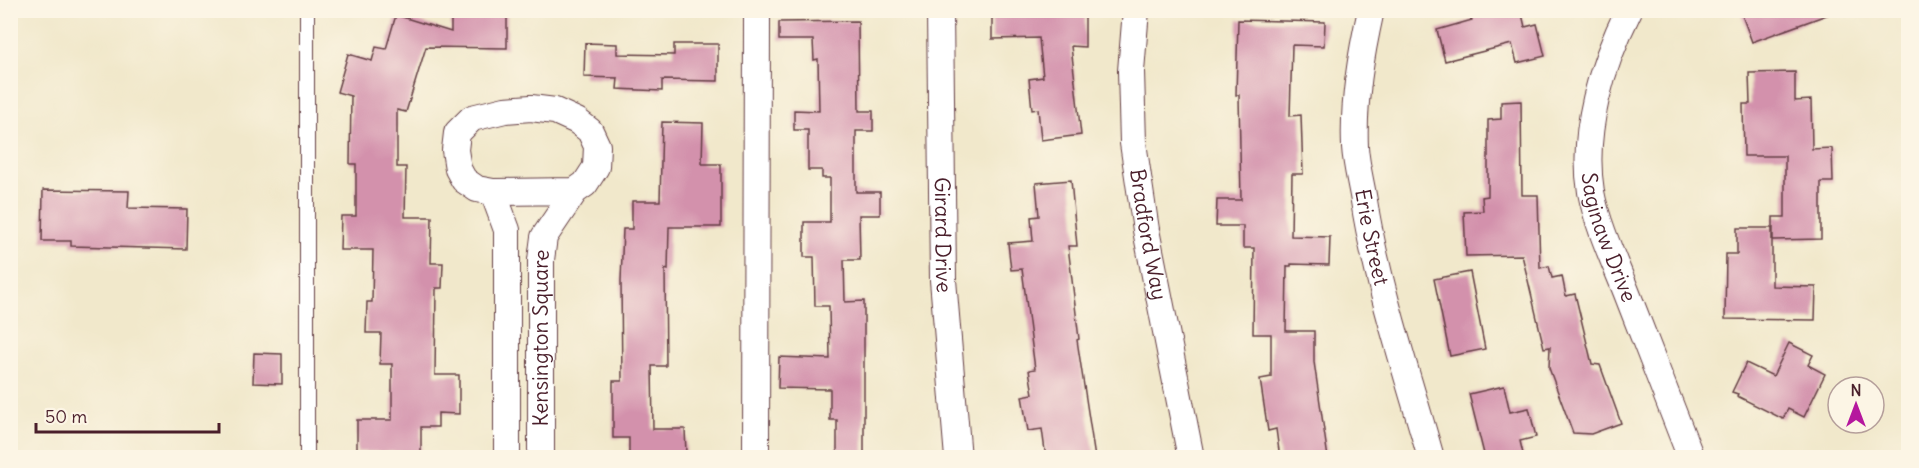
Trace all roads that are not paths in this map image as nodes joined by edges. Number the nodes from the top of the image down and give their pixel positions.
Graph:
1 (307, 10) edge
2 (757, 10) edge
3 (940, 10) edge
4 (1136, 10) edge
5 (1371, 10) edge
6 (1629, 10) edge
7 (574, 191) junction
8 (493, 192) junction
9 (307, 458) edge
10 (507, 458) edge
11 (541, 458) edge
12 (756, 458) edge
13 (958, 458) edge
14 (1191, 458) edge
15 (1431, 458) edge
16 (1691, 458) edge

1 - 9 lane
2 - 12 street
3 - 13 street, Girard Drive
4 - 14 street, Bradford Way
5 - 15 street, Erie Street
6 - 16 street, Saginaw Drive
7 - 8 street, Kensington Square
7 - 8 street, Kensington Square
7 - 11 street, Kensington Square
8 - 10 street, Kensington Square

